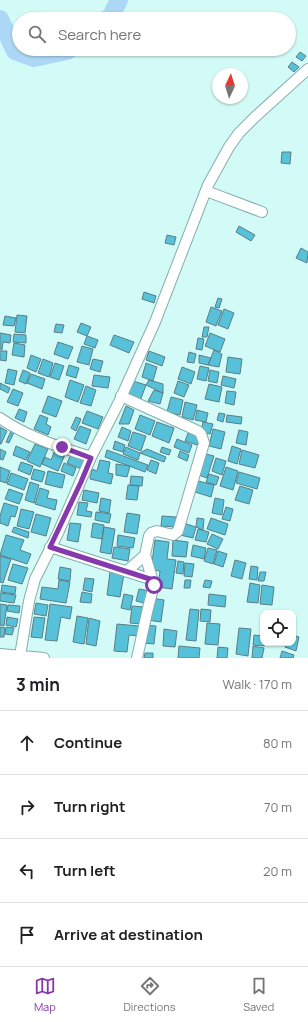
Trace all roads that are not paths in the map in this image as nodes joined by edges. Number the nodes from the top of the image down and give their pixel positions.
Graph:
1 (308, 69) edge
2 (206, 191) junction
3 (262, 212) dead end
4 (121, 396) junction
5 (0, 418) edge
6 (91, 458) junction
7 (50, 547) junction
8 (145, 555) junction
9 (127, 571) junction
10 (153, 580) junction
11 (0, 654) edge
12 (20, 656) junction
13 (44, 658) edge
14 (137, 658) edge

1 - 2 street
2 - 3 street
2 - 4 street
4 - 6 street
4 - 8 street
5 - 6 street
6 - 7 street
7 - 9 street
7 - 12 street
8 - 9 street
8 - 10 street
9 - 10 street
10 - 14 street
11 - 12 street
12 - 13 street

